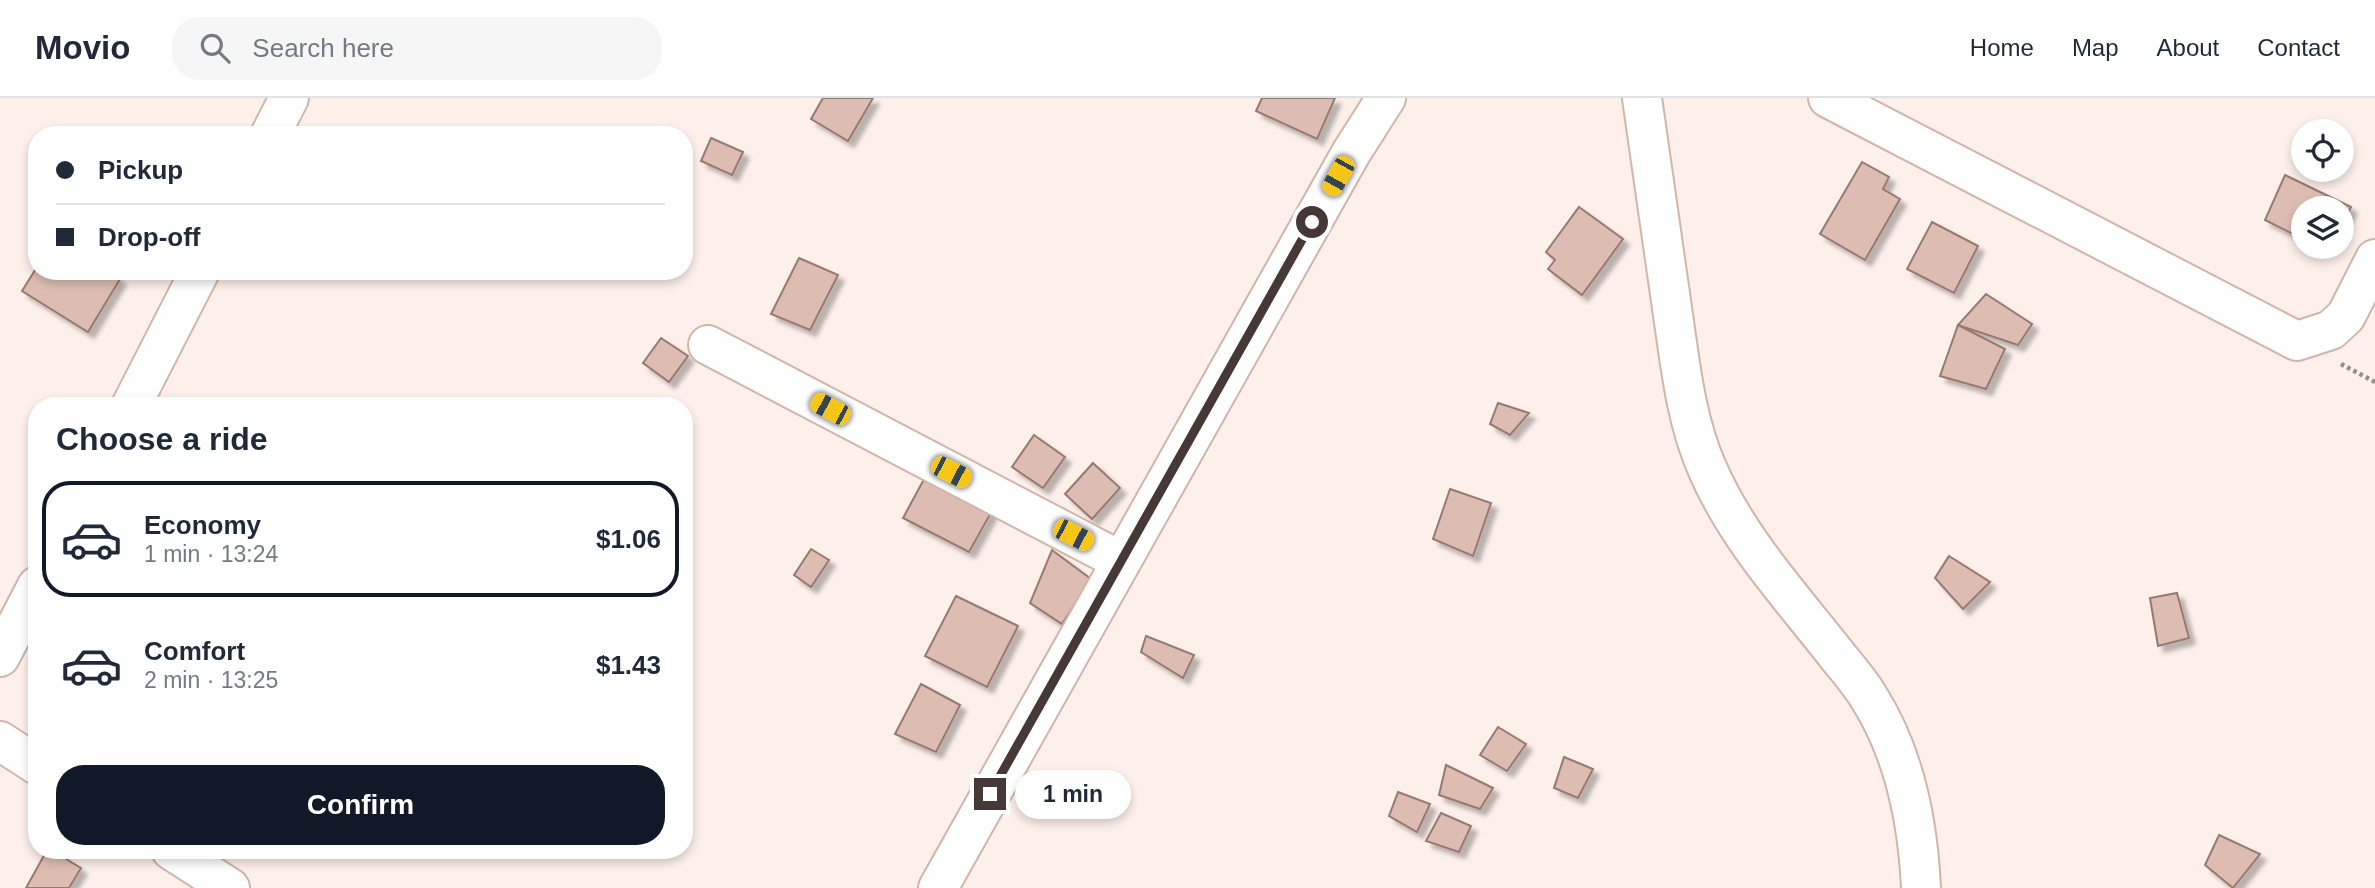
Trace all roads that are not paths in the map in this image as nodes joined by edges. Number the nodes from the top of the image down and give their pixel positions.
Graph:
1 (289, 98) edge
2 (1386, 98) edge
3 (1642, 98) edge
4 (1828, 98) edge
5 (275, 126) edge
6 (2375, 259) edge
7 (195, 280) edge
8 (708, 345) dead end
9 (136, 397) edge
10 (1121, 561) junction
11 (28, 603) edge
12 (0, 657) edge
13 (0, 741) edge
14 (28, 759) edge
15 (185, 859) edge
16 (230, 888) edge
17 (938, 888) edge
18 (1921, 888) edge

1 - 5 street
2 - 10 street
3 - 18 street
4 - 6 street
7 - 9 street
8 - 10 street
10 - 17 street
11 - 12 street
13 - 14 street
15 - 16 street

